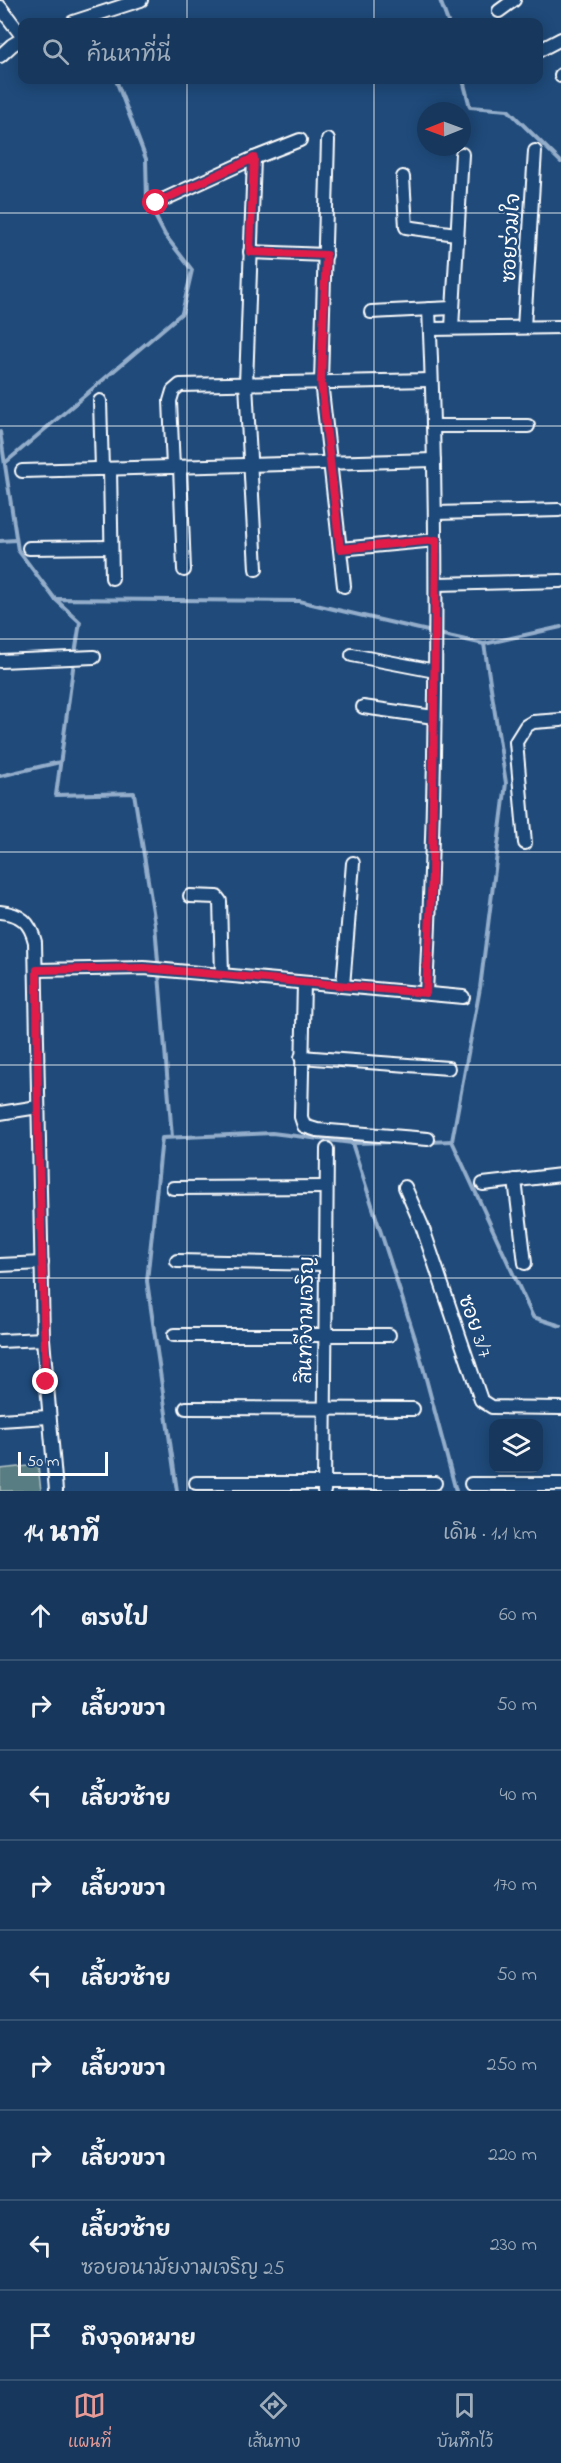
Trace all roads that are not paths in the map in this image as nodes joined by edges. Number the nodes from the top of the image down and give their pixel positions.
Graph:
1 (141, 0) edge
2 (514, 0) edge
3 (0, 7) edge
4 (500, 11) dead end
5 (85, 18) edge
6 (18, 32) edge
7 (561, 39) edge
8 (18, 40) edge
9 (543, 48) edge
10 (0, 56) edge
11 (300, 140) dead end
12 (328, 140) dead end
13 (535, 151) dead end
14 (462, 156) edge
15 (254, 158) junction
16 (403, 177) dead end
17 (156, 203) dead end
18 (456, 234) junction
19 (250, 252) junction
20 (326, 255) junction
21 (452, 308) junction
22 (429, 309) junction
23 (371, 312) dead end
24 (525, 327) junction
25 (561, 327) edge
26 (452, 328) junction
27 (429, 329) junction
28 (431, 380) junction
29 (321, 381) junction
30 (246, 384) junction
31 (100, 401) dead end
32 (433, 426) junction
33 (528, 426) dead end
34 (434, 460) junction
35 (329, 464) junction
36 (250, 466) junction
37 (177, 467) junction
38 (106, 469) junction
39 (22, 471) dead end
40 (559, 510) dead end
41 (435, 513) junction
42 (436, 540) junction
43 (111, 547) junction
44 (30, 548) dead end
45 (340, 549) junction
46 (184, 570) dead end
47 (256, 570) dead end
48 (112, 578) dead end
49 (561, 581) edge
50 (437, 584) junction
51 (345, 586) dead end
52 (352, 655) dead end
53 (94, 657) dead end
54 (0, 661) edge
55 (435, 670) junction
56 (363, 706) dead end
57 (434, 717) junction
58 (561, 720) edge
59 (525, 843) dead end
60 (354, 863) dead end
61 (190, 896) dead end
62 (0, 912) edge
63 (37, 970) junction
64 (222, 974) junction
65 (304, 983) junction
66 (343, 986) junction
67 (426, 993) junction
68 (463, 997) dead end
69 (301, 1057) junction
70 (448, 1068) dead end
71 (38, 1107) junction
72 (0, 1113) edge
73 (428, 1139) dead end
74 (327, 1149) dead end
75 (561, 1175) edge
76 (515, 1180) junction
77 (483, 1184) dead end
78 (326, 1187) junction
79 (405, 1187) dead end
80 (173, 1188) dead end
81 (177, 1261) dead end
82 (42, 1263) junction
83 (525, 1263) dead end
84 (326, 1264) junction
85 (0, 1265) edge
86 (174, 1335) dead end
87 (325, 1335) junction
88 (389, 1335) dead end
89 (44, 1339) junction
90 (0, 1341) edge
91 (186, 1408) dead end
92 (561, 1408) edge
93 (324, 1409) junction
94 (413, 1409) dead end
95 (48, 1417) junction
96 (0, 1420) edge
97 (196, 1483) dead end
98 (435, 1483) dead end
99 (471, 1484) dead end
100 (561, 1484) edge
101 (324, 1487) edge
102 (56, 1491) edge

1 - 5 street
2 - 4 street
3 - 6 street
7 - 9 street
8 - 10 street
11 - 15 street
12 - 20 street
13 - 24 street, ซอยร่วมใจ
14 - 18 street
15 - 17 street
15 - 19 street
16 - 18 street
18 - 21 street
19 - 20 street
19 - 30 street
20 - 29 street
21 - 22 street
21 - 26 street
22 - 23 street
22 - 27 street
24 - 25 street
24 - 26 street
26 - 27 street
27 - 28 street
28 - 29 street
28 - 32 street
29 - 30 street
29 - 35 street
30 - 36 street
30 - 37 street
31 - 38 street
32 - 33 street
32 - 34 street
34 - 35 street
34 - 41 street
35 - 36 street
35 - 45 street
36 - 37 street
36 - 47 street
37 - 38 street
37 - 46 street
38 - 39 street
38 - 43 street
40 - 41 street
41 - 42 street
42 - 45 street
42 - 50 street
43 - 44 street
43 - 48 street
45 - 51 street
49 - 50 street
50 - 55 street
52 - 55 street
53 - 54 street
55 - 57 street
56 - 57 street
57 - 67 street
58 - 59 street
60 - 66 street
61 - 64 street
62 - 63 street
63 - 64 street
63 - 71 street
64 - 65 street
65 - 66 street
65 - 69 street
66 - 67 street
67 - 68 street
69 - 70 street
69 - 73 street
71 - 72 street
71 - 82 street
74 - 78 street, สินทวีงามเจริญ
75 - 76 street
76 - 77 street
76 - 83 street
78 - 80 street
78 - 84 street, สินทวีงามเจริญ
79 - 92 street, ซอย 3/7
81 - 84 street
82 - 85 street
82 - 89 street
84 - 87 street, สินทวีงามเจริญ
86 - 87 street
87 - 88 street
87 - 93 street, สินทวีงามเจริญ
89 - 90 street
89 - 95 street
91 - 93 street
93 - 94 street
93 - 101 street, สินทวีงามเจริญ
95 - 96 street
95 - 102 street
97 - 101 street
98 - 101 street
99 - 100 street

